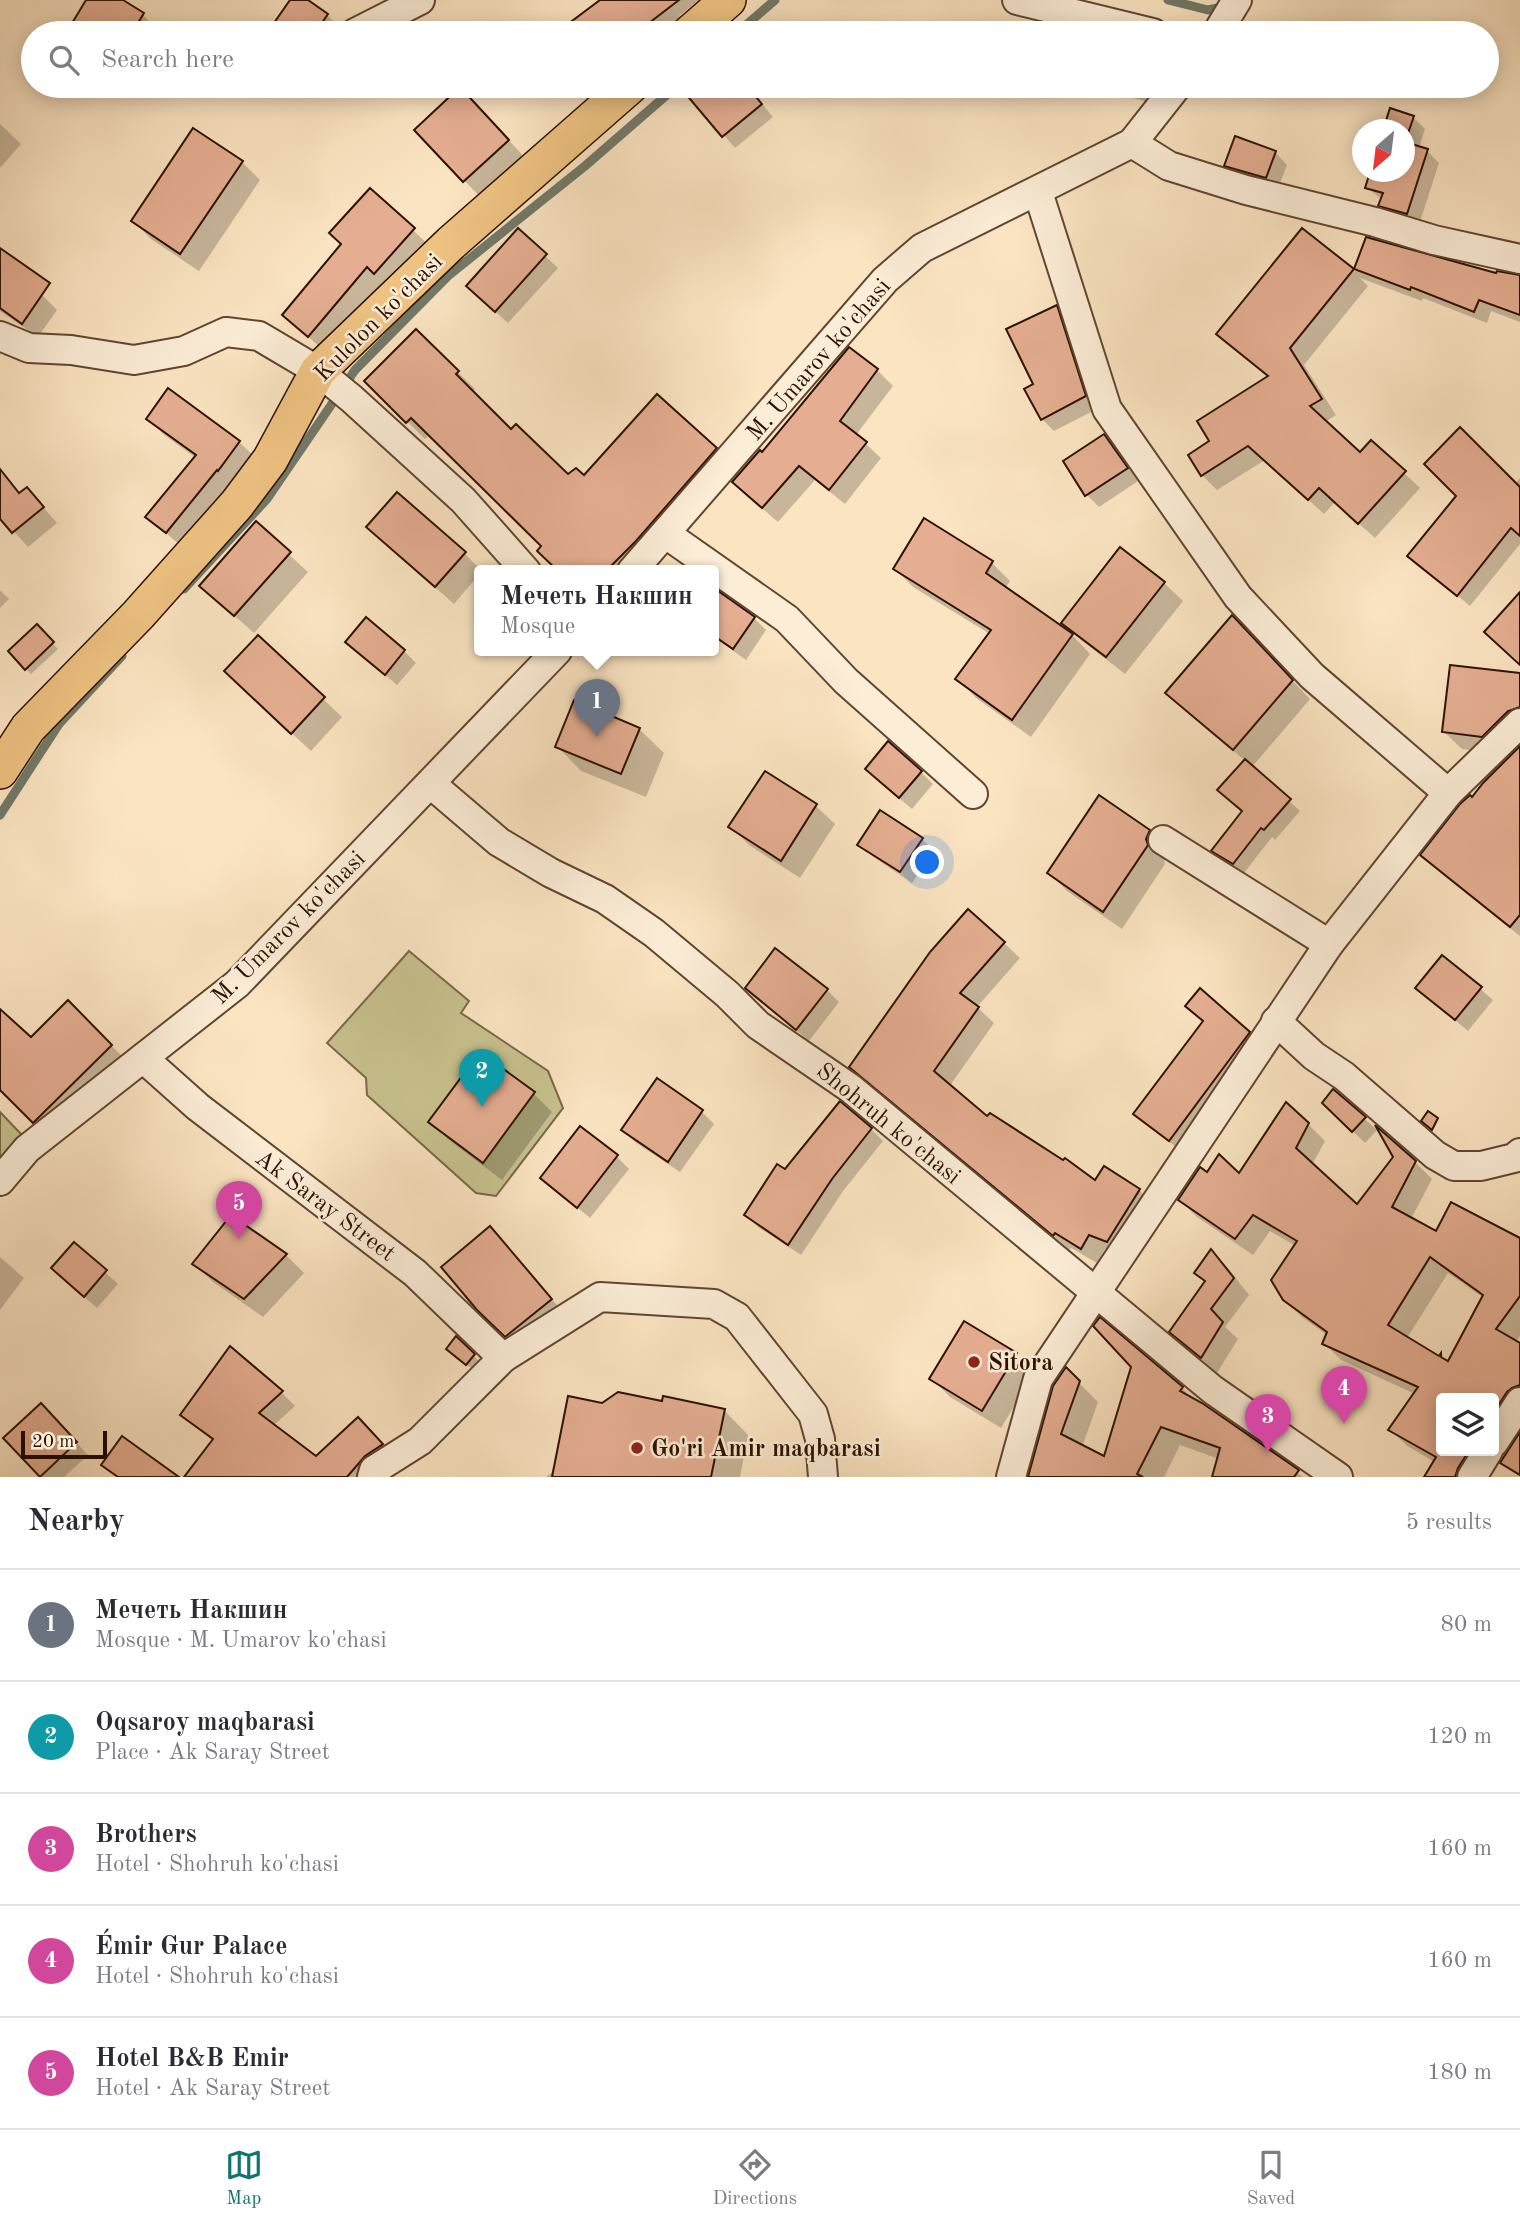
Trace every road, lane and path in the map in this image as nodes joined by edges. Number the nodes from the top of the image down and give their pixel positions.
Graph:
1 (420, 0) edge
2 (727, 0) edge
3 (1017, 0) edge
4 (379, 21) edge
5 (703, 21) edge
6 (1104, 21) edge
7 (616, 98) edge
8 (1168, 98) edge
9 (1132, 143) junction
10 (1038, 192) junction
11 (1520, 259) edge
12 (0, 336) edge
13 (324, 376) junction
14 (666, 534) junction
15 (521, 565) edge
16 (638, 565) edge
17 (710, 565) edge
18 (719, 571) edge
19 (552, 656) edge
20 (1520, 723) edge
21 (0, 771) edge
22 (431, 784) junction
23 (1448, 793) junction
24 (974, 794) dead end
25 (1163, 840) dead end
26 (1329, 944) junction
27 (1276, 1021) junction
28 (143, 1058) junction
29 (1520, 1153) edge
30 (0, 1181) edge
31 (1096, 1293) junction
32 (503, 1358) junction
33 (1520, 1402) edge
34 (1499, 1435) edge
35 (1485, 1456) edge
36 (372, 1477) edge
37 (823, 1477) edge
38 (1011, 1477) edge
39 (1338, 1477) edge
40 (1472, 1477) edge

1 - 4 street
2 - 5 main road
3 - 6 street
7 - 13 main road, Kulolon ko'chasi
8 - 9 street
9 - 10 street, M. Umarov ko'chasi
9 - 11 street
10 - 14 street, M. Umarov ko'chasi
10 - 23 street
12 - 13 street
13 - 15 street
13 - 21 main road, Kulolon ko'chasi
14 - 16 street, M. Umarov ko'chasi
14 - 17 street
18 - 24 street
19 - 22 street, M. Umarov ko'chasi
20 - 23 street
22 - 28 street, M. Umarov ko'chasi
22 - 31 street, Shohruh ko'chasi
23 - 26 street
25 - 26 street
26 - 27 street
27 - 29 street
27 - 31 street
28 - 30 street, M. Umarov ko'chasi
28 - 32 street, Ak Saray Street
31 - 38 street
31 - 39 street, Shohruh ko'chasi
32 - 36 street
32 - 37 street
33 - 34 street
35 - 40 street

